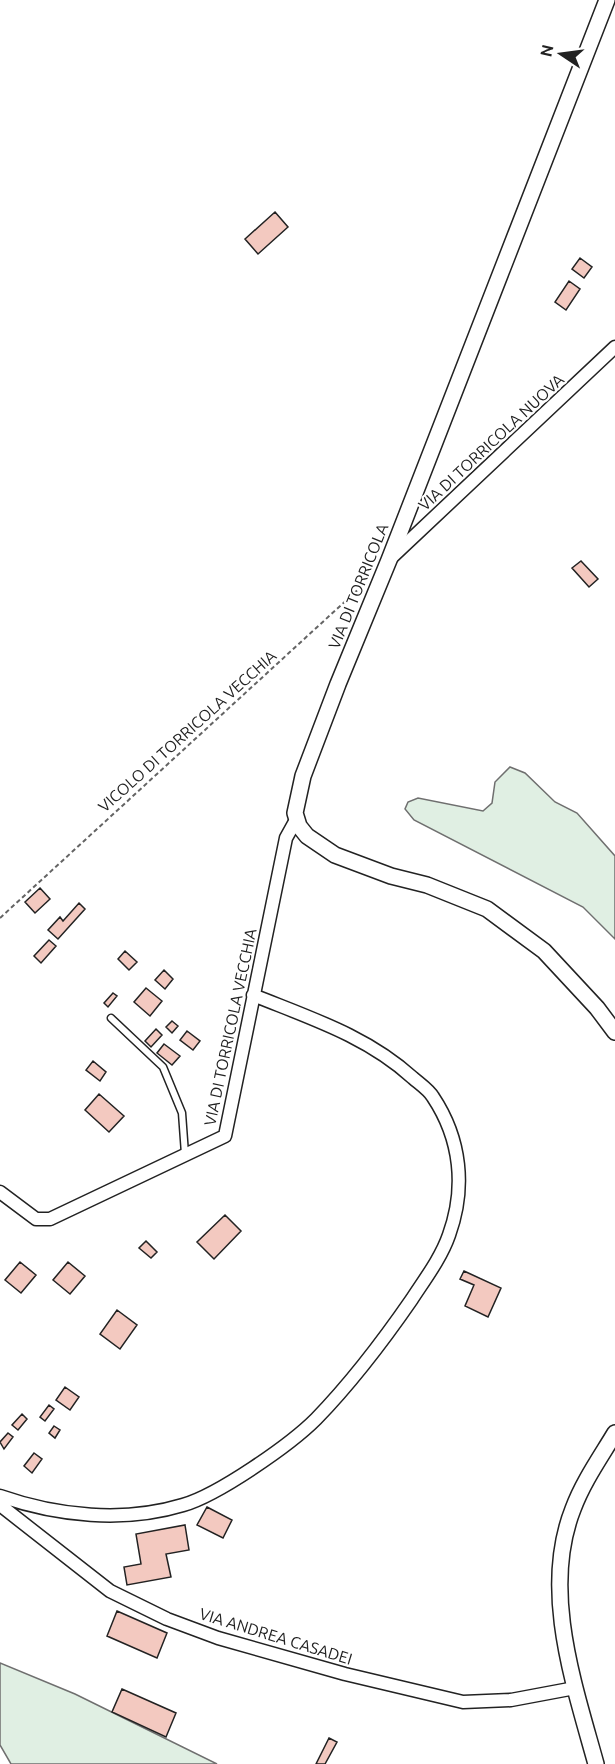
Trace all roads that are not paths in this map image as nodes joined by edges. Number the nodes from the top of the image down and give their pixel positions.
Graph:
1 (608, 0) edge
2 (615, 347) edge
3 (389, 560) junction
4 (296, 820) junction
5 (253, 995) junction
6 (111, 1018) dead end
7 (615, 1032) edge
8 (185, 1155) junction
9 (0, 1192) edge
10 (615, 1433) edge
11 (0, 1496) edge
12 (0, 1505) edge
13 (575, 1688) junction
14 (596, 1764) edge

1 - 3 street, VIA DI TORRICOLA
2 - 3 street, VIA DI TORRICOLA NUOVA
3 - 4 street, VIA DI TORRICOLA
4 - 5 street, VIA DI TORRICOLA VECCHIA
4 - 7 street
5 - 8 street, VIA DI TORRICOLA VECCHIA
5 - 11 street
6 - 8 lane
8 - 9 street, VIA DI TORRICOLA VECCHIA
10 - 13 street
12 - 13 street, VIA ANDREA CASADEI
13 - 14 street

